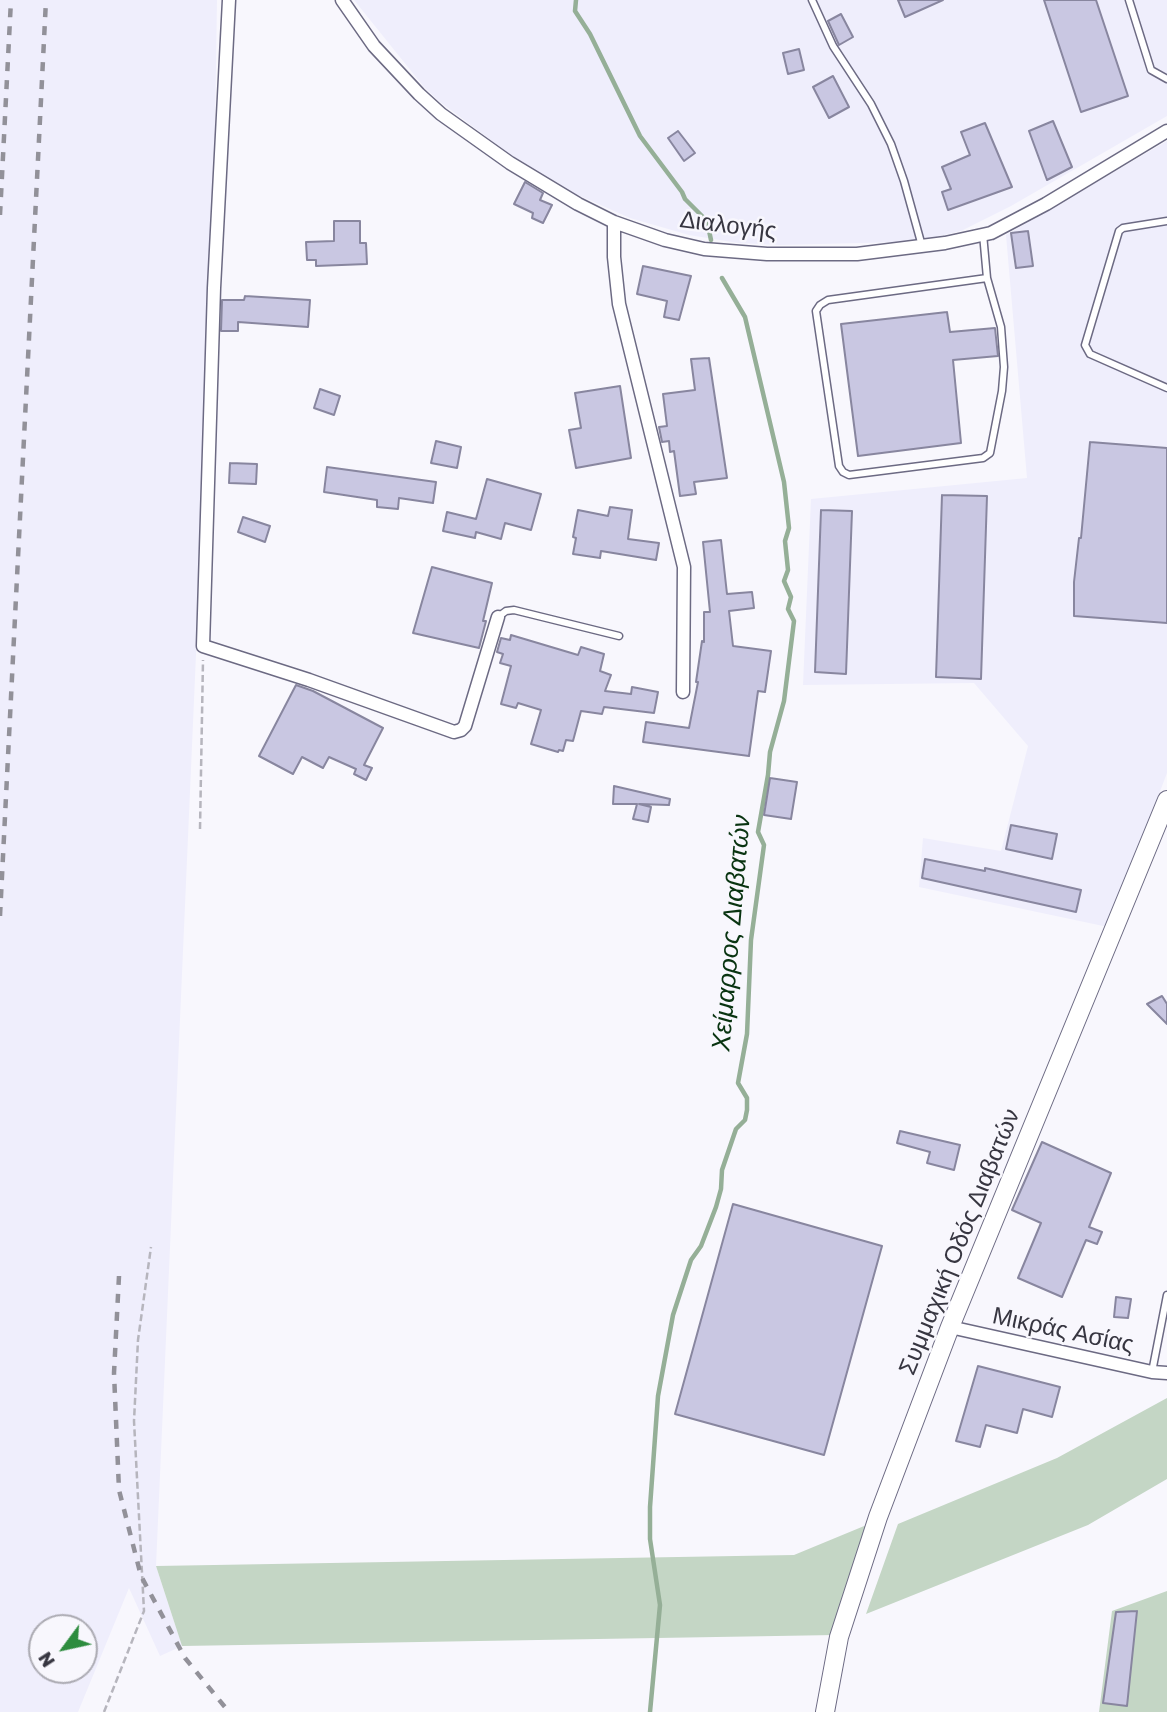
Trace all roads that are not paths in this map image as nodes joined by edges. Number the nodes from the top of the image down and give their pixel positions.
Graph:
1 (229, 0) edge
2 (342, 0) edge
3 (812, 0) edge
4 (1129, 0) edge
5 (1167, 79) edge
6 (1167, 131) edge
7 (1167, 221) edge
8 (614, 222) junction
9 (983, 234) junction
10 (922, 246) junction
11 (987, 278) junction
12 (1167, 388) edge
13 (498, 617) joint
14 (619, 636) dead end
15 (683, 692) dead end
16 (1167, 800) edge
17 (1167, 1295) edge
18 (950, 1327) junction
19 (1152, 1372) junction
20 (1167, 1373) edge
21 (825, 1712) edge

1 - 13 street
2 - 8 street, Διαλογής
3 - 10 lane
4 - 5 lane
6 - 9 street, Διαλογής
7 - 12 lane
8 - 10 street, Διαλογής
8 - 15 street
9 - 10 street, Διαλογής
9 - 11 lane
11 - 11 lane
13 - 14 lane
16 - 18 street, Συμμαχική Οδός Διαβατών
17 - 19 lane
18 - 19 street, Μικράς Ασίας
18 - 21 street, Συμμαχική Οδός Διαβατών
19 - 20 street, Μικράς Ασίας

